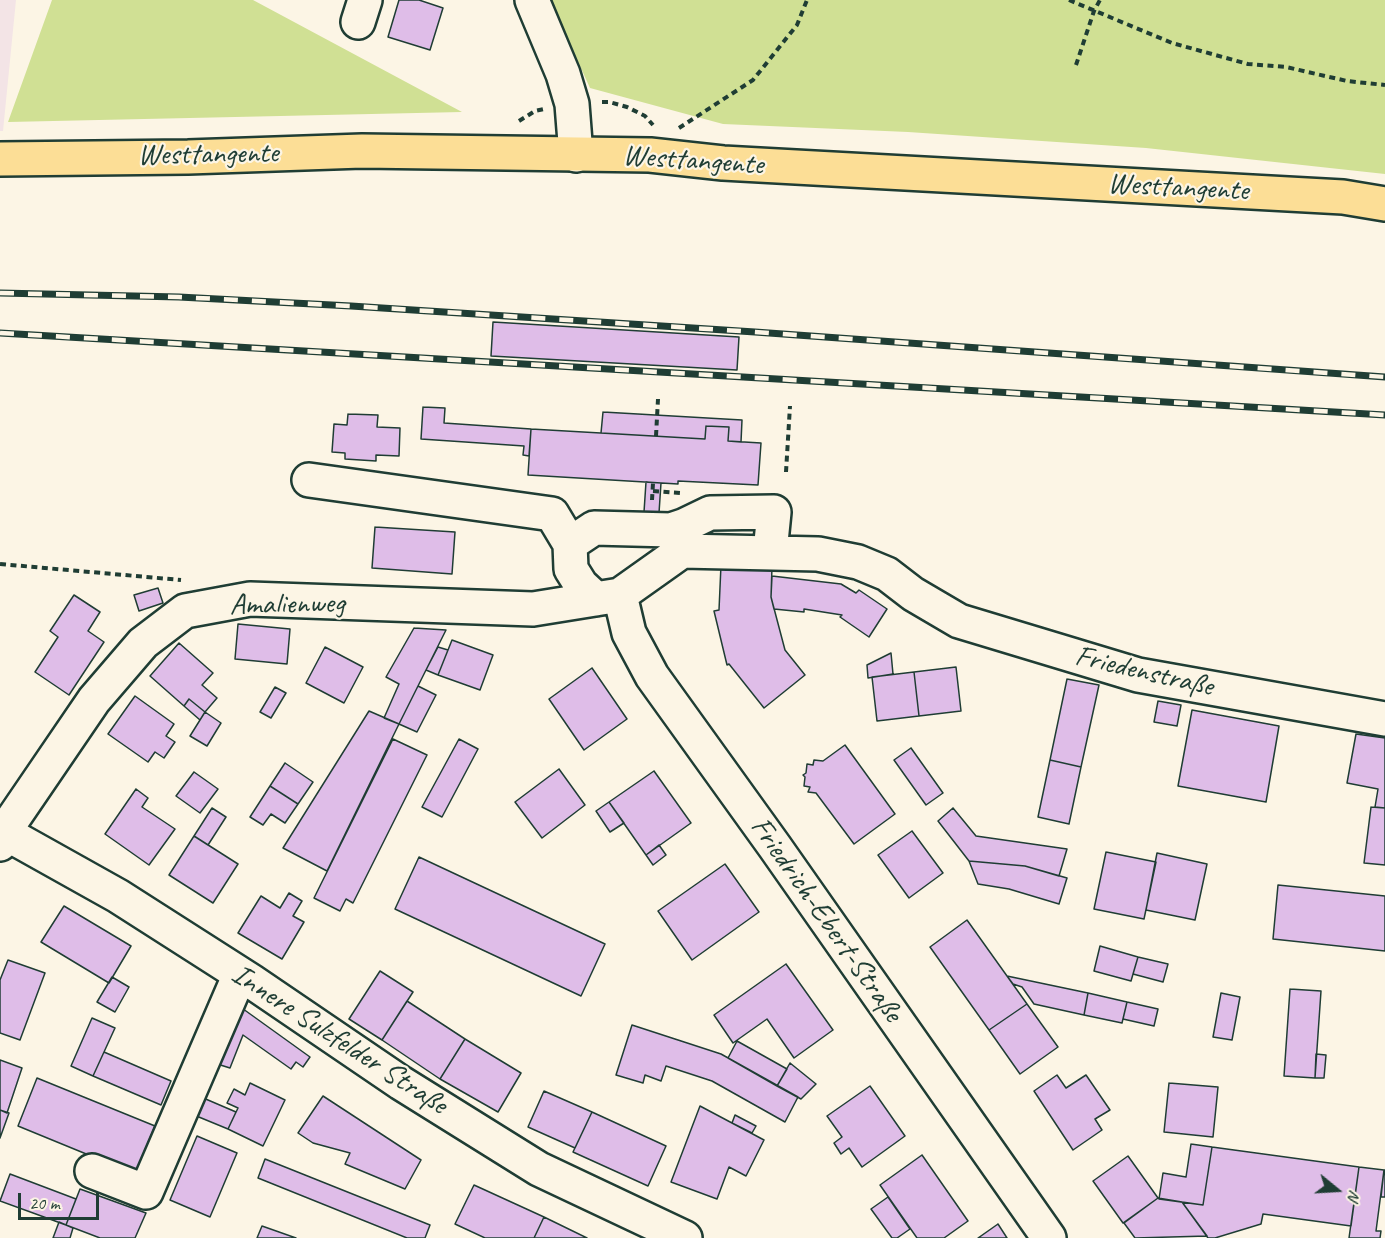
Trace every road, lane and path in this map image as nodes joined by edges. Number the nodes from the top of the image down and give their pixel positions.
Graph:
1 (532, 0) edge
2 (807, 0) edge
3 (1070, 0) edge
4 (1100, 0) edge
5 (1094, 11) junction
6 (1076, 65) dead end
7 (1385, 85) edge
8 (576, 155) junction
9 (650, 155) junction
10 (0, 159) edge
11 (1385, 204) edge
12 (658, 399) dead end
13 (790, 406) dead end
14 (656, 436) dead end
15 (786, 472) dead end
16 (309, 480) dead end
17 (653, 483) dead end
18 (653, 491) junction
19 (674, 492) dead end
20 (652, 503) dead end
21 (683, 539) junction
22 (570, 544) junction
23 (0, 564) edge
24 (183, 580) dead end
25 (608, 597) junction
26 (1385, 718) edge
27 (1, 835) edge
28 (240, 974) junction
29 (92, 1171) dead end
30 (684, 1238) edge
31 (1049, 1238) edge

1 - 8 street
2 - 9 path
3 - 5 path
4 - 5 path
5 - 6 path
5 - 7 path
8 - 9 main road, Westtangente
8 - 10 main road, Westtangente
9 - 11 main road, Westtangente
12 - 14 path
13 - 15 path
16 - 22 street
17 - 18 path
18 - 19 path
18 - 20 path
21 - 22 street, Friedenstraße
21 - 25 street
21 - 26 street, Friedenstraße
22 - 25 street
23 - 24 path
25 - 27 street, Amalienweg
25 - 31 street, Friedrich-Ebert-Straße
27 - 28 street, Innere Sulzfelder Straße
28 - 29 street
28 - 30 street, Innere Sulzfelder Straße

